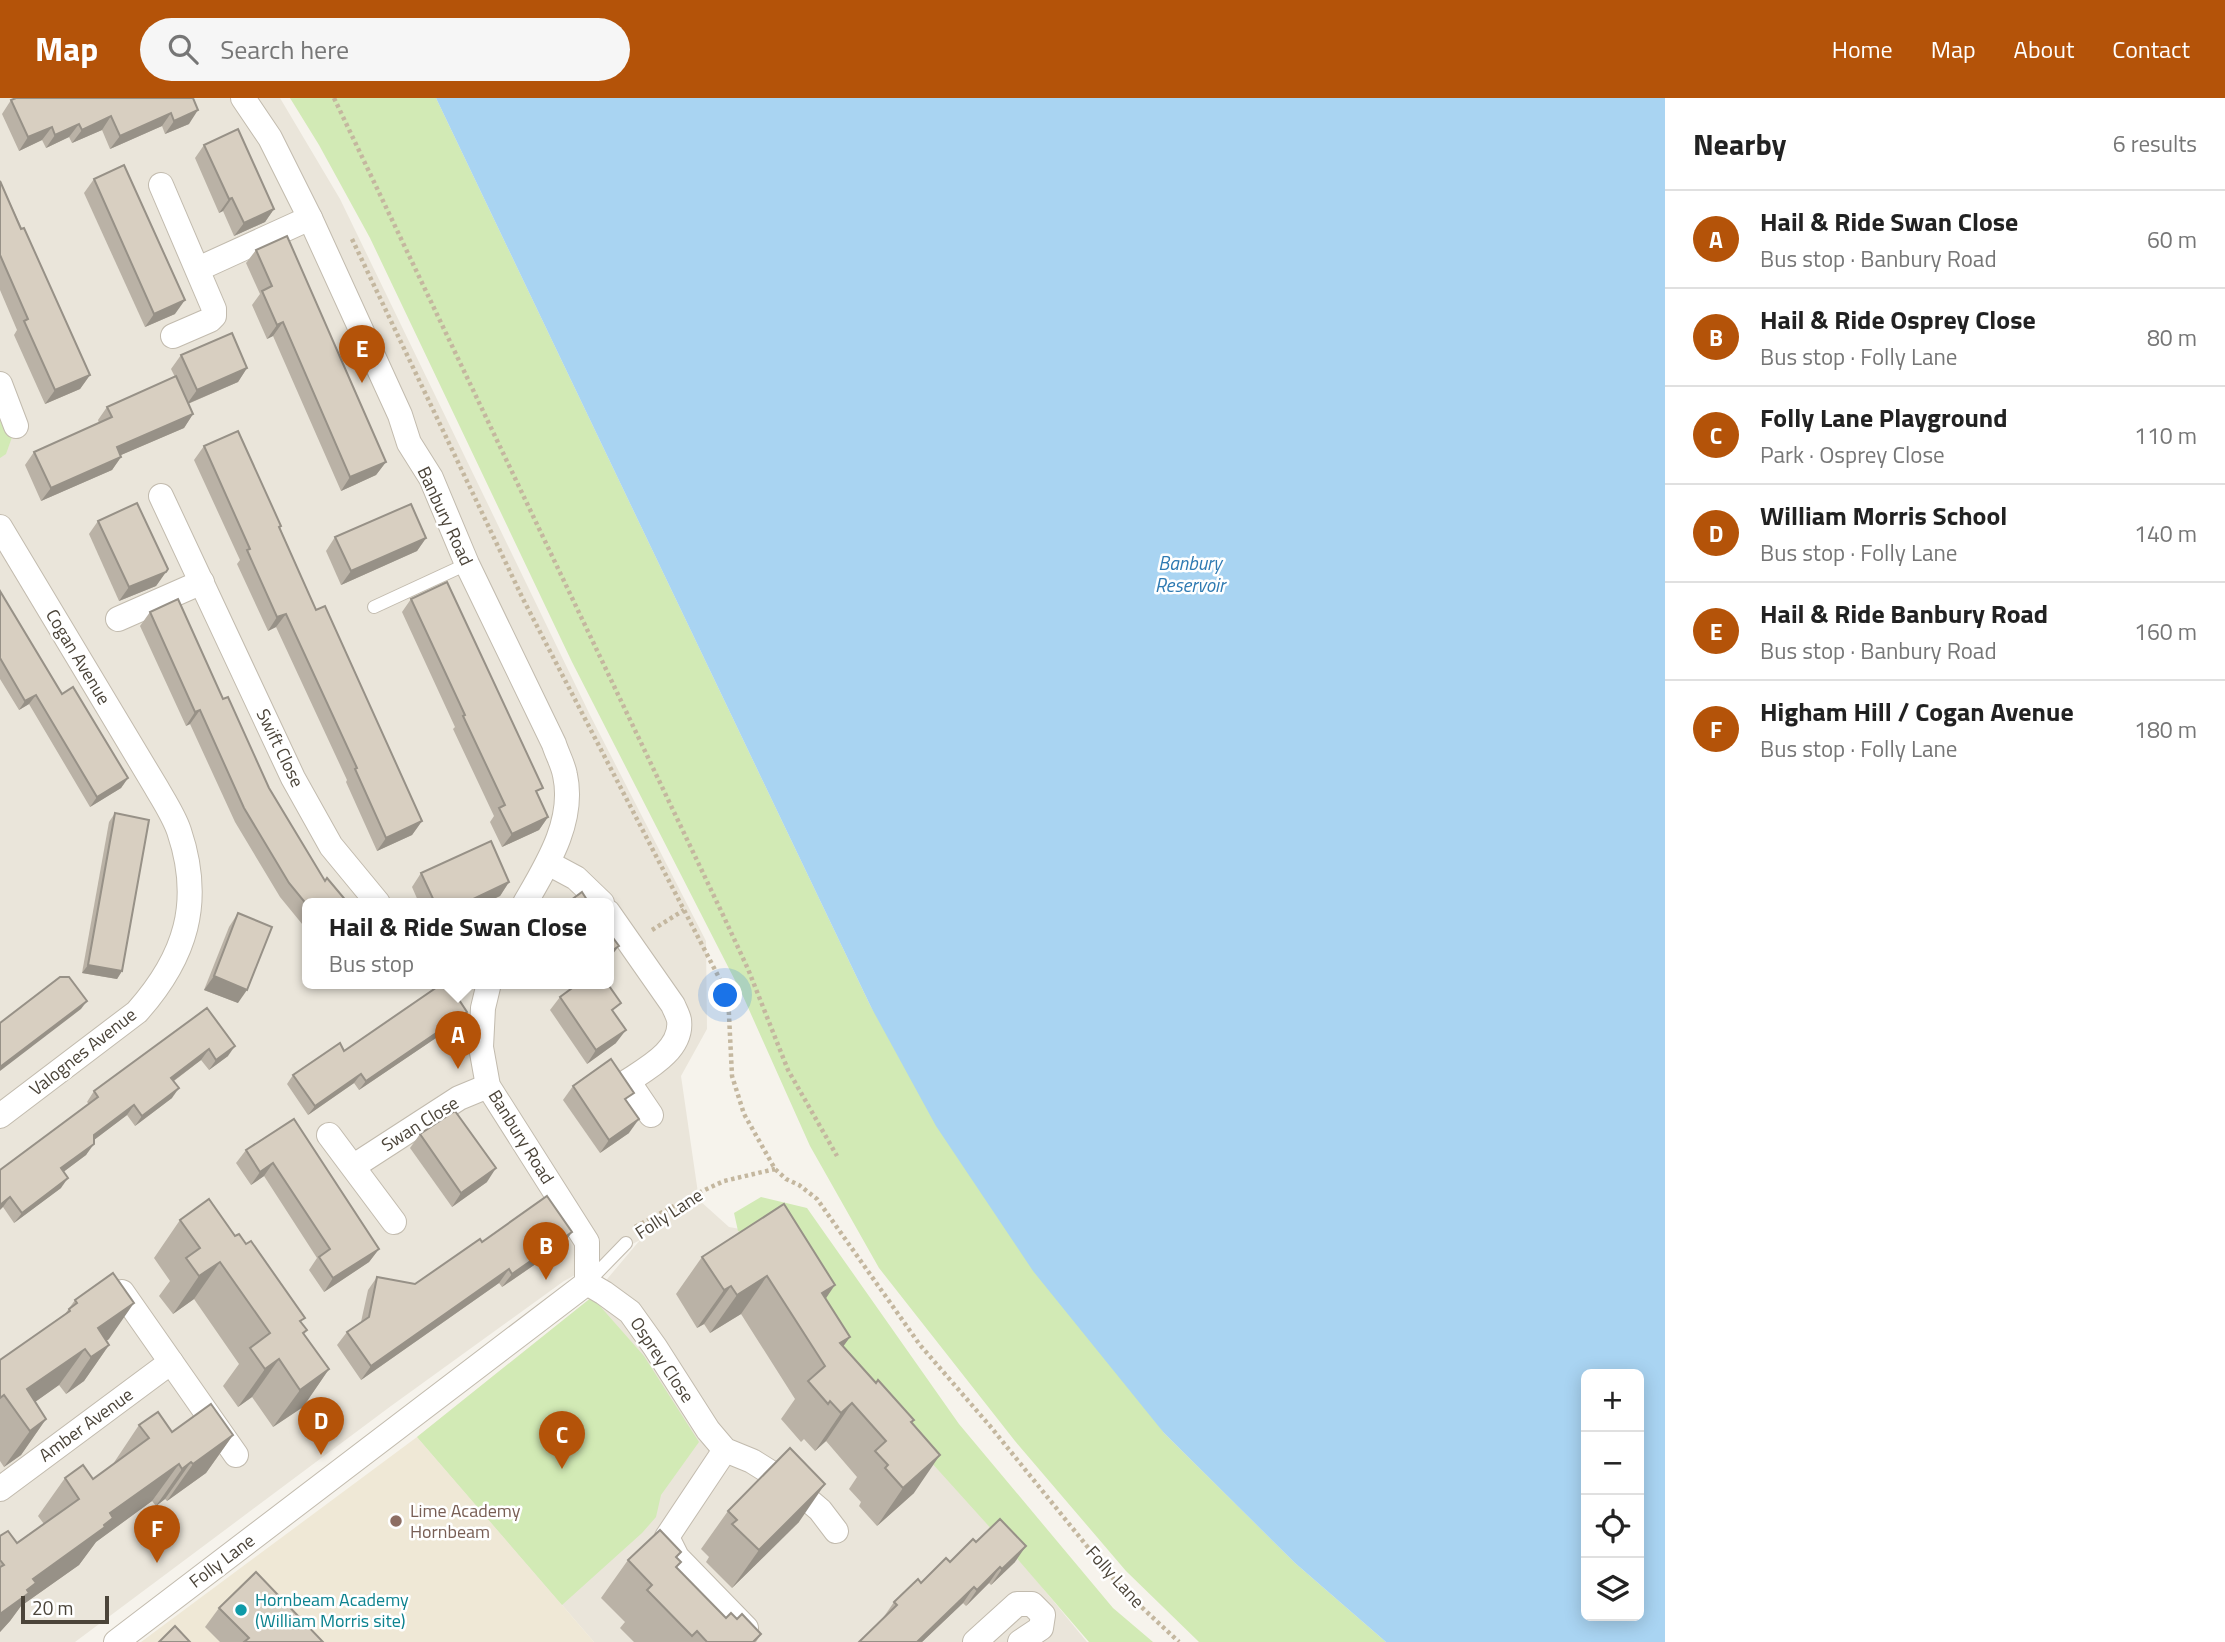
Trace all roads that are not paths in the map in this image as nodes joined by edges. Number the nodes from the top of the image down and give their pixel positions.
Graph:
1 (243, 98) edge
2 (161, 186) dead end
3 (310, 218) junction
4 (198, 269) junction
5 (173, 336) dead end
6 (0, 384) edge
7 (16, 426) dead end
8 (161, 496) dead end
9 (0, 527) edge
10 (467, 564) junction
11 (202, 582) junction
12 (374, 607) dead end
13 (118, 619) dead end
14 (156, 787) joint
15 (548, 863) junction
16 (373, 898) edge
17 (527, 898) edge
18 (597, 898) edge
19 (614, 921) edge
20 (488, 989) edge
21 (488, 1086) junction
22 (651, 1115) dead end
23 (0, 1116) edge
24 (329, 1135) dead end
25 (354, 1166) junction
26 (394, 1222) dead end
27 (626, 1243) road end
28 (587, 1283) junction
29 (122, 1292) edge
30 (172, 1362) junction
31 (725, 1450) junction
32 (236, 1455) edge
33 (0, 1489) edge
34 (836, 1531) dead end
35 (746, 1628) edge
36 (116, 1642) edge
37 (975, 1642) edge
38 (1020, 1642) edge

1 - 3 street, Banbury Road
2 - 4 street
3 - 4 street
3 - 10 street, Banbury Road
4 - 5 street
6 - 7 street
8 - 11 street, Swift Close
9 - 14 street, Cogan Avenue
10 - 12 lane
10 - 15 street, Banbury Road
11 - 13 street
11 - 16 street, Swift Close
14 - 23 street, Valognes Avenue
15 - 17 street, Banbury Road
15 - 18 street
19 - 22 street
20 - 21 street, Banbury Road
21 - 25 street, Swan Close
21 - 28 street, Banbury Road
24 - 25 street
25 - 26 street
27 - 28 lane, Folly Lane
28 - 31 street, Osprey Close
28 - 36 street, Folly Lane
29 - 30 street
30 - 32 street
30 - 33 street, Amber Avenue
31 - 34 street, Osprey Close
31 - 35 street
37 - 38 street

